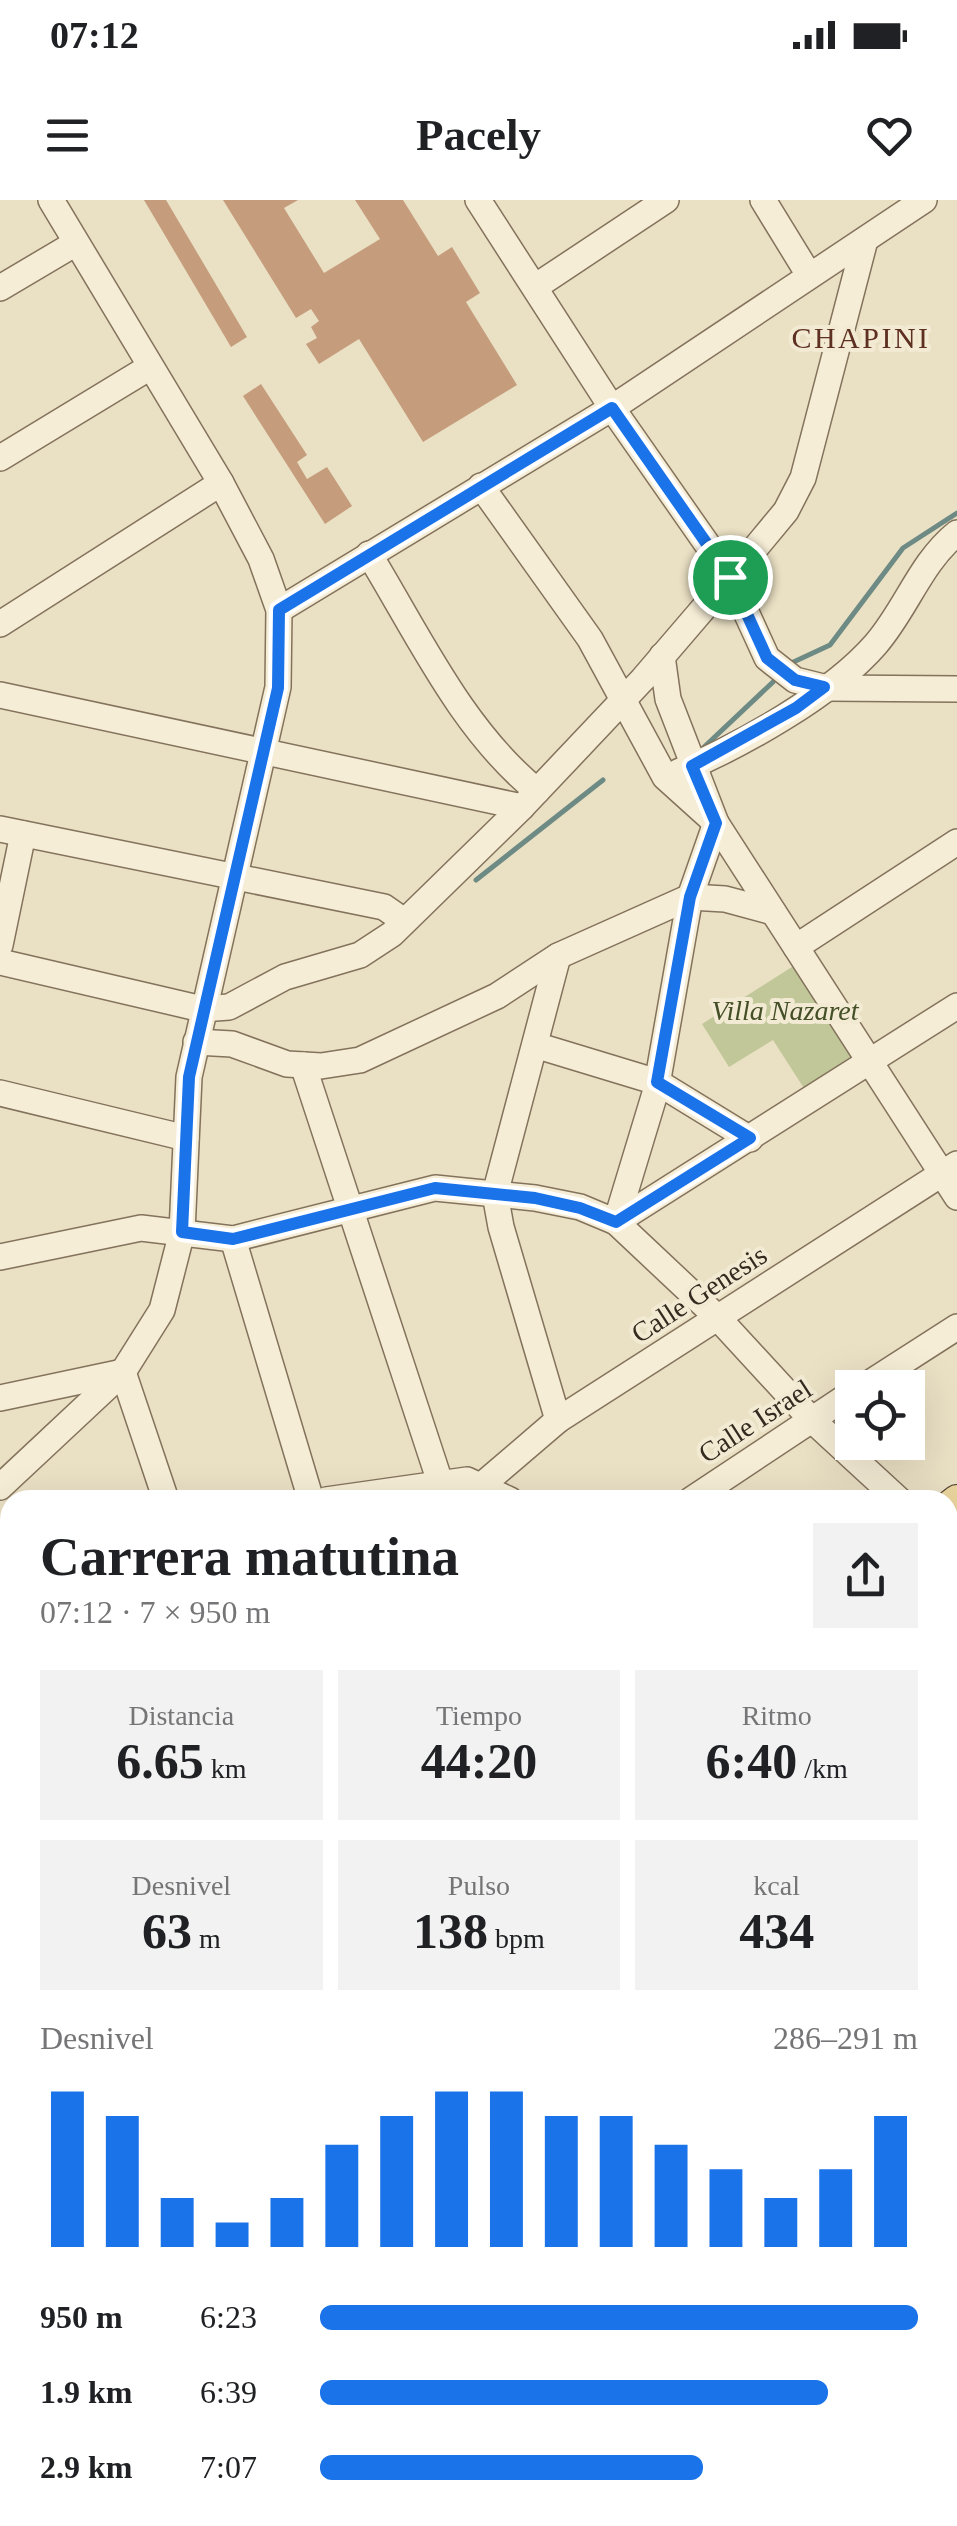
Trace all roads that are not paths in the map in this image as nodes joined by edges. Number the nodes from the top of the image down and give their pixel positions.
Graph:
1 (51, 200) edge
2 (478, 200) edge
3 (666, 200) edge
4 (763, 200) edge
5 (924, 200) edge
6 (865, 240) junction
7 (76, 244) junction
8 (809, 275) junction
9 (535, 286) junction
10 (0, 288) edge
11 (150, 368) junction
12 (612, 408) junction
13 (0, 458) edge
14 (221, 482) junction
15 (481, 486) junction
16 (957, 534) edge
17 (369, 554) junction
18 (730, 577) junction
19 (279, 610) junction
20 (0, 624) edge
21 (662, 656) junction
22 (824, 687) junction
23 (957, 689) edge
24 (0, 695) edge
25 (624, 697) junction
26 (263, 752) junction
27 (692, 766) junction
28 (665, 777) junction
29 (530, 799) junction
30 (716, 823) junction
31 (11, 831) edge
32 (957, 842) edge
33 (233, 877) junction
34 (690, 897) junction
35 (774, 912) junction
36 (404, 921) junction
37 (0, 945) edge
38 (796, 947) junction
39 (558, 956) junction
40 (0, 962) edge
41 (957, 1006) edge
42 (202, 1009) junction
43 (196, 1042) junction
44 (535, 1045) junction
45 (869, 1064) junction
46 (303, 1065) junction
47 (657, 1082) junction
48 (0, 1093) edge
49 (186, 1138) junction
50 (750, 1138) junction
51 (949, 1169) edge
52 (496, 1194) junction
53 (957, 1197) edge
54 (349, 1212) junction
55 (616, 1222) junction
56 (182, 1232) junction
57 (233, 1239) junction
58 (0, 1257) edge
59 (718, 1318) junction
60 (957, 1327) edge
61 (890, 1370) edge
62 (123, 1372) junction
63 (0, 1398) edge
64 (835, 1405) edge
65 (558, 1420) junction
66 (812, 1420) junction
67 (440, 1482) junction
68 (481, 1486) junction
69 (0, 1487) edge
70 (163, 1490) edge
71 (308, 1490) edge
72 (394, 1490) edge
73 (489, 1490) edge
74 (706, 1490) edge
75 (888, 1490) edge

1 - 7 street
2 - 9 street
3 - 9 street
4 - 8 street
5 - 6 street
6 - 8 street
6 - 18 street
7 - 10 street
7 - 11 street
8 - 12 street
9 - 12 street
11 - 13 street
11 - 14 street
12 - 15 street
12 - 18 street
14 - 19 street
14 - 20 street
15 - 17 street
15 - 25 street
16 - 22 street
17 - 19 street
17 - 29 street
18 - 21 street
18 - 22 street
19 - 26 street
21 - 25 street
21 - 27 street
22 - 23 street
22 - 27 street
24 - 26 street
25 - 28 street
25 - 29 street
26 - 29 street
26 - 33 street
27 - 28 street
27 - 30 street
28 - 30 street
29 - 36 street
30 - 34 street
30 - 35 street
31 - 33 street
31 - 37 street
32 - 38 street
33 - 36 street
33 - 42 street
34 - 35 street
34 - 39 street
34 - 47 street
35 - 38 street
36 - 42 street
38 - 45 street
39 - 44 street
39 - 46 street
40 - 42 street
41 - 45 street
42 - 43 street
43 - 46 street
43 - 49 street
44 - 47 street
44 - 52 street
45 - 50 street
45 - 51 street
46 - 54 street
47 - 50 street
47 - 55 street
48 - 49 street
49 - 56 street
50 - 55 street
51 - 53 street
51 - 59 street, Calle Genesis
52 - 54 street
52 - 55 street
52 - 65 street
54 - 57 street
54 - 67 street
55 - 59 street
56 - 57 street
56 - 58 street
56 - 62 street
57 - 71 street
59 - 65 street, Calle Genesis
59 - 66 street
60 - 61 street
62 - 63 street
62 - 69 street
62 - 70 street
64 - 66 street, Calle Israel
65 - 68 street, Calle Genesis
66 - 74 street, Calle Israel
66 - 75 street
67 - 68 street
67 - 72 street
68 - 73 street

